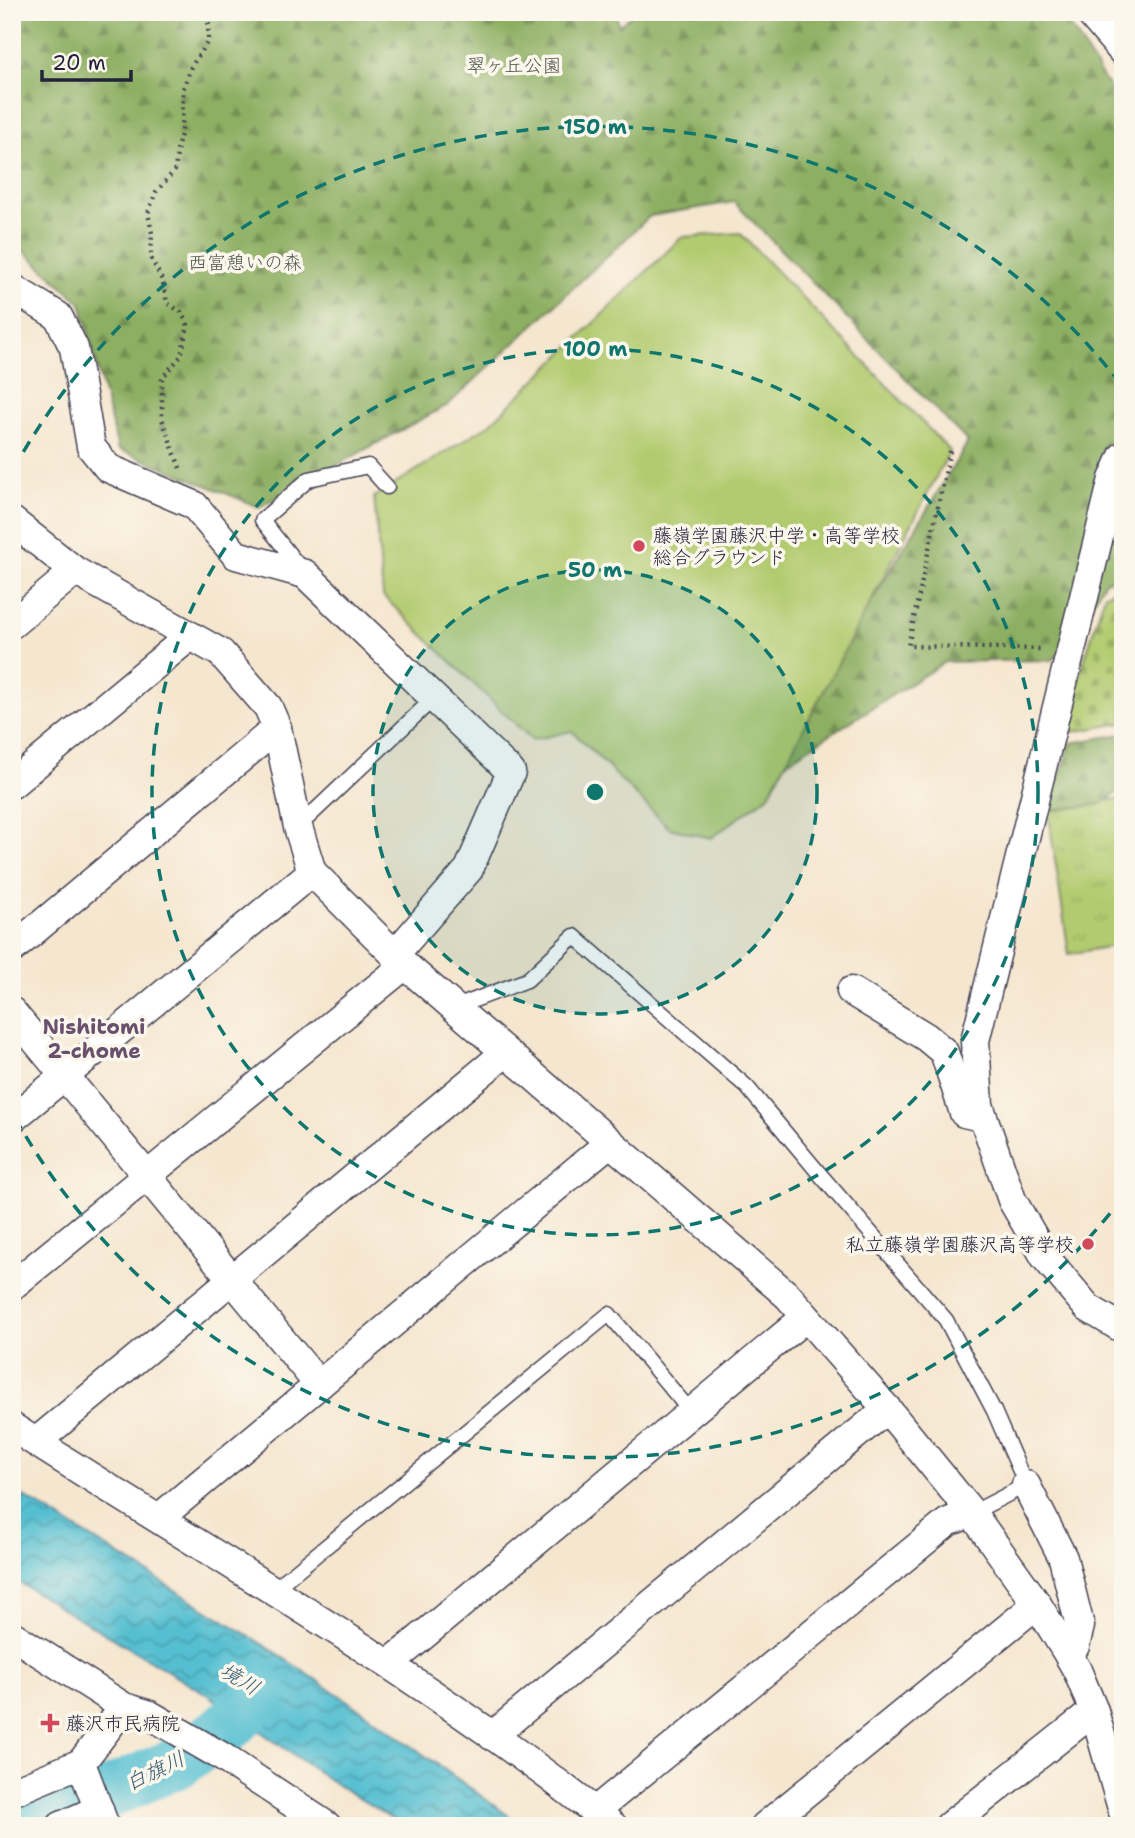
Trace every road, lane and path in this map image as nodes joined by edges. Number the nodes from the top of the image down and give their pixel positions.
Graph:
1 (209, 12) edge
2 (1089, 12) edge
3 (1123, 52) edge
4 (12, 288) edge
5 (950, 451) dead end
6 (1123, 456) edge
7 (387, 487) dead end
8 (194, 505) junction
9 (12, 520) edge
10 (75, 571) junction
11 (305, 574) junction
12 (12, 624) edge
13 (190, 636) junction
14 (1051, 649) dead end
15 (434, 698) junction
16 (277, 728) junction
17 (12, 784) edge
18 (298, 827) junction
19 (312, 872) junction
20 (12, 949) edge
21 (400, 959) junction
22 (851, 991) dead end
23 (456, 1007) junction
24 (12, 1012) edge
25 (505, 1053) junction
26 (65, 1076) junction
27 (983, 1117) junction
28 (12, 1119) edge
29 (608, 1143) junction
30 (147, 1176) junction
31 (232, 1279) junction
32 (12, 1286) edge
33 (806, 1318) junction
34 (1123, 1329) edge
35 (319, 1385) junction
36 (887, 1409) junction
37 (691, 1412) junction
38 (24, 1434) edge
39 (1026, 1485) junction
40 (972, 1513) junction
41 (159, 1518) junction
42 (273, 1590) junction
43 (1037, 1604) junction
44 (12, 1634) edge
45 (1069, 1656) junction
46 (389, 1664) junction
47 (124, 1707) junction
48 (1094, 1711) junction
49 (492, 1736) junction
50 (80, 1763) junction
51 (12, 1792) edge
52 (1123, 1812) edge
53 (102, 1817) edge
54 (604, 1818) edge
55 (61, 1826) edge
56 (327, 1826) edge
57 (765, 1826) edge
58 (949, 1826) edge

1 - 8 path
2 - 3 street
4 - 8 street
5 - 14 path
6 - 27 street
7 - 11 lane
8 - 11 street
9 - 10 street
10 - 12 street
10 - 13 street
11 - 15 street
13 - 16 street
13 - 17 street
15 - 18 lane
15 - 21 street
16 - 18 street
16 - 20 street
18 - 19 street
19 - 21 street
19 - 26 street
21 - 23 street
21 - 30 street
22 - 27 street
23 - 25 street
23 - 39 lane
24 - 26 street
25 - 29 street
25 - 31 street
26 - 28 street
26 - 30 street
27 - 34 street
29 - 33 street
29 - 35 street
30 - 31 street
30 - 32 street
31 - 35 street
31 - 38 street
33 - 36 street
33 - 37 street
35 - 41 street
36 - 40 street
36 - 49 street
37 - 42 lane
37 - 46 street
38 - 41 street
39 - 40 lane
39 - 45 street
40 - 43 street
40 - 54 street
41 - 42 street
42 - 46 street
43 - 45 street
43 - 57 street
44 - 47 street
45 - 48 street
46 - 49 street
47 - 50 street
47 - 56 street
48 - 52 street
48 - 58 street
49 - 54 street
50 - 51 street
50 - 53 street
53 - 55 street

